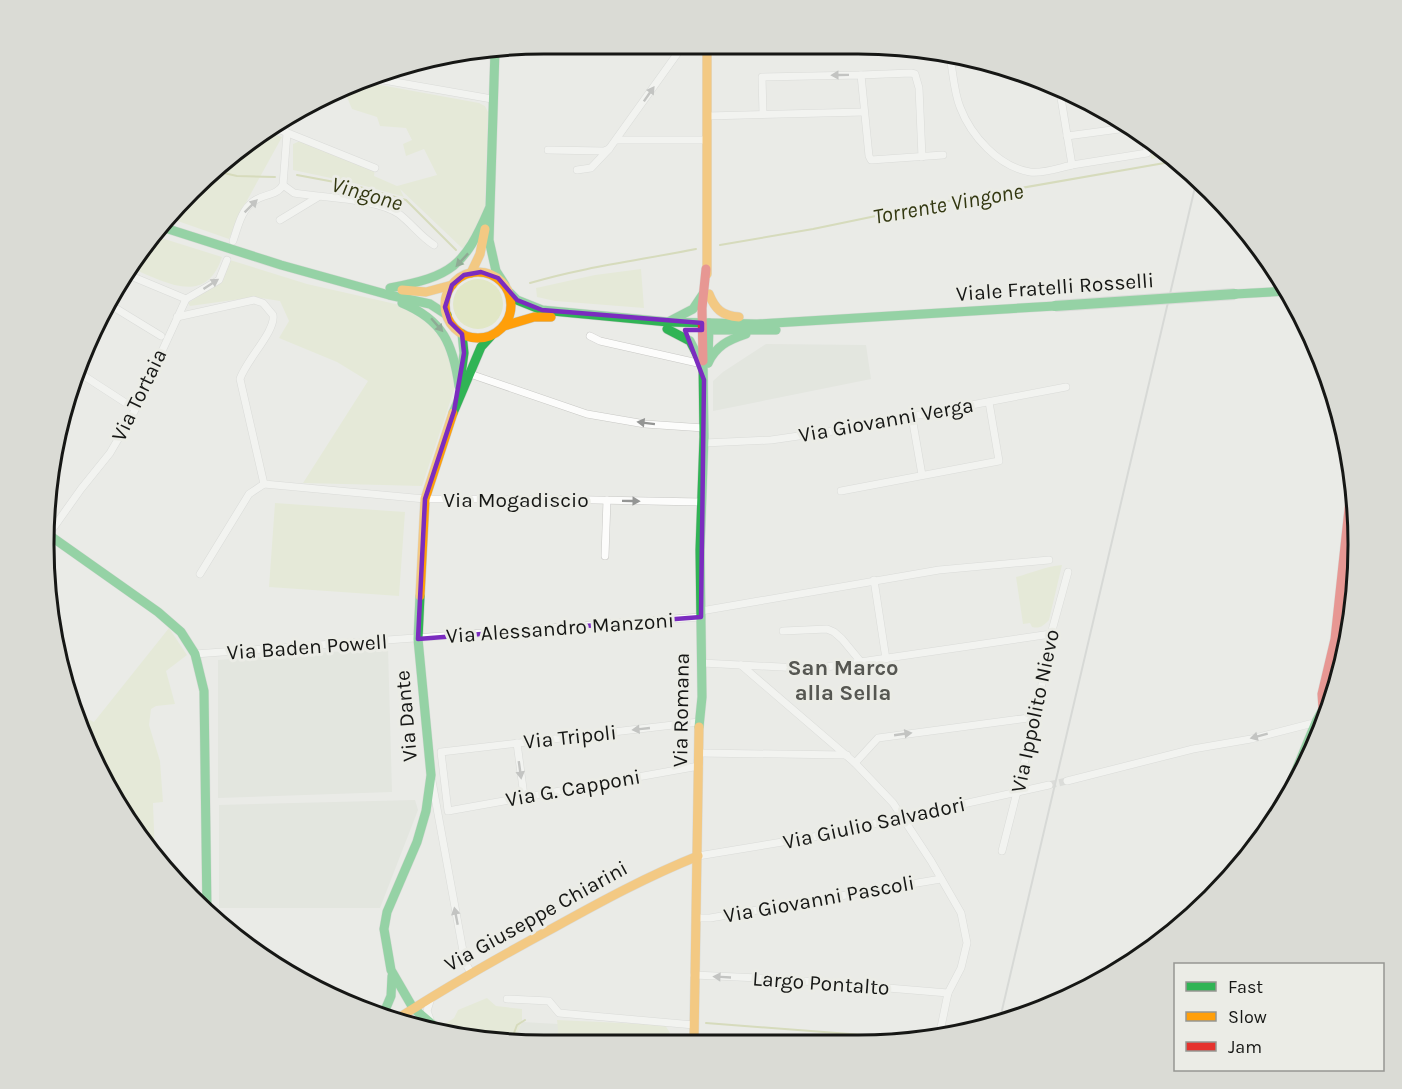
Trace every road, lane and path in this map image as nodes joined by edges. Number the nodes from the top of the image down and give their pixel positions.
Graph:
1 (677, 54) edge
2 (705, 54) edge
3 (495, 57) edge
4 (952, 63) edge
5 (861, 75) junction
6 (386, 80) edge
7 (492, 99) junction
8 (1061, 99) edge
9 (864, 112) junction
10 (763, 114) junction
11 (706, 116) junction
12 (1118, 129) edge
13 (284, 130) edge
14 (282, 131) edge
15 (287, 133) junction
16 (1067, 136) junction
17 (617, 140) junction
18 (706, 140) junction
19 (609, 149) junction
20 (1147, 149) edge
21 (548, 150) dead end
22 (943, 155) dead end
23 (922, 157) junction
24 (1072, 165) junction
25 (375, 168) dead end
26 (577, 171) dead end
27 (283, 185) junction
28 (318, 197) junction
29 (489, 209) junction
30 (280, 220) dead end
31 (170, 229) edge
32 (233, 241) dead end
33 (434, 245) dead end
34 (227, 260) dead end
35 (471, 273) junction
36 (134, 277) edge
37 (452, 285) junction
38 (1274, 286) edge
39 (507, 289) junction
40 (390, 292) junction
41 (1277, 292) edge
42 (706, 294) junction
43 (1235, 294) junction
44 (186, 299) junction
45 (115, 308) edge
46 (447, 315) junction
47 (177, 316) junction
48 (826, 320) junction
49 (805, 321) junction
50 (504, 326) junction
51 (667, 326) junction
52 (706, 327) junction
53 (756, 331) junction
54 (462, 334) junction
55 (161, 336) dead end
56 (491, 336) junction
57 (590, 336) dead end
58 (705, 364) junction
59 (470, 374) junction
60 (84, 376) edge
61 (459, 386) junction
62 (1066, 387) dead end
63 (989, 402) junction
64 (135, 409) junction
65 (454, 411) junction
66 (912, 417) junction
67 (704, 428) junction
68 (704, 443) junction
69 (922, 475) junction
70 (264, 484) junction
71 (841, 491) dead end
72 (425, 499) junction
73 (607, 500) junction
74 (701, 502) junction
75 (1347, 524) edge
76 (55, 527) edge
77 (54, 539) edge
78 (606, 556) dead end
79 (1049, 560) dead end
80 (1068, 572) dead end
81 (200, 574) dead end
82 (874, 580) junction
83 (701, 614) junction
84 (783, 631) dead end
85 (1051, 634) junction
86 (418, 639) junction
87 (195, 654) junction
88 (886, 659) junction
89 (861, 662) junction
90 (702, 663) junction
91 (741, 665) junction
92 (1322, 701) edge
93 (1036, 717) junction
94 (1316, 717) edge
95 (699, 723) junction
96 (517, 743) junction
97 (699, 753) junction
98 (847, 755) junction
99 (855, 763) junction
100 (699, 766) junction
101 (431, 775) junction
102 (1067, 781) tunnel mouth
103 (1049, 785) tunnel mouth
104 (1018, 792) junction
105 (524, 796) junction
106 (448, 811) joint
107 (902, 818) junction
108 (1002, 851) dead end
109 (699, 856) junction
110 (941, 879) junction
111 (207, 899) edge
112 (697, 918) junction
113 (391, 970) junction
114 (471, 973) junction
115 (694, 975) junction
116 (948, 993) junction
117 (431, 997) junction
118 (507, 999) dead end
119 (413, 1008) junction
120 (387, 1009) edge
121 (404, 1014) edge
122 (428, 1021) edge
123 (433, 1022) edge
124 (694, 1025) junction
125 (941, 1028) edge
126 (694, 1035) edge

17 -> 1 street
2 - 11 main road, Via Romana
3 - 7 main road
4 - 24 street
5 - 9 street
5 -> 10 street
5 - 23 street
6 - 7 street
7 - 29 main road
8 - 16 street
9 - 10 street
9 - 23 street
10 - 11 street
11 - 18 main road, Via Romana
12 - 16 street
13 - 15 street
14 - 15 street
15 - 25 street
15 - 27 street
16 - 24 street
17 - 18 street
17 - 19 street
18 - 42 main road, Via Romana
19 - 21 street
19 - 26 street
20 - 24 street
22 - 23 street
27 - 28 street
32 -> 27 street
28 - 30 street
28 - 33 street
29 - 35 main road
29 - 39 main road
29 -> 40 main road
31 - 40 main road
44 -> 34 street
35 - 37 main road
35 - 39 main road
36 - 44 street
37 - 40 main road
37 - 46 main road
38 - 43 main road
39 - 50 main road
39 - 51 main road, Viale Fratelli Rosselli
40 - 46 main road
40 -> 61 main road
41 - 43 main road, Viale Fratelli Rosselli
42 - 49 main road
42 - 51 main road
42 - 52 main road, Via Romana
43 - 48 main road, Viale Fratelli Rosselli, bridge
44 - 47 street, Via Tortaia
45 - 55 street
46 - 54 main road
47 - 64 street, Via Tortaia
47 - 70 street
48 - 49 main road, Viale Fratelli Rosselli
48 - 53 main road, Viale Fratelli Rosselli
49 - 52 main road, Viale Fratelli Rosselli
50 - 51 main road, Viale Fratelli Rosselli
50 - 56 main road
51 - 52 main road, Viale Fratelli Rosselli
51 - 58 main road
52 - 53 main road, Viale Fratelli Rosselli
52 - 58 main road, Via Romana
53 - 58 main road
54 - 56 main road
54 - 61 main road, Via Dante
56 - 59 main road, Via Dante
57 - 58 street
58 - 67 main road, Via Romana
59 - 65 main road, Via Dante
67 -> 59 street
60 - 64 street
61 - 65 main road, Via Dante
62 - 63 street, Via Giovanni Verga
63 - 66 street, Via Giovanni Verga
63 - 69 street
64 - 76 street, Via Tortaia
65 - 72 main road, Via Dante
66 - 68 street, Via Giovanni Verga
66 - 69 street
67 - 68 main road, Via Romana
68 - 74 main road, Via Romana
69 - 71 street
70 - 72 street, Via Mogadiscio
70 - 81 street
72 - 73 street, Via Mogadiscio
72 - 86 main road, Via Dante
73 -> 74 street, Via Mogadiscio
73 - 78 street, Via Mogadiscio
74 - 83 main road, Via Romana
75 - 92 main road
77 - 87 main road
79 - 82 street, Via Alessandro Manzoni
80 - 85 street, Via Ippolito Nievo
82 - 83 street, Via Alessandro Manzoni
82 - 88 street
83 - 86 street, Via Alessandro Manzoni
83 - 90 main road, Via Romana
84 - 89 street
85 - 88 street
85 - 93 street, Via Ippolito Nievo
86 - 87 street, Via Baden Powell
86 - 101 main road, Via Dante
87 - 111 main road
88 - 89 street
89 - 91 street
90 - 91 street
90 - 95 main road, Via Romana
91 - 98 street
99 -> 93 street
93 - 104 street, Via Ippolito Nievo
94 -> 102 street
95 -> 96 street, Via Tripoli
95 - 97 main road, Via Romana
96 -> 105 street
96 - 106 street, Via Tripoli
97 - 98 street
97 - 100 main road, Via Romana
98 - 99 street
99 - 107 street
100 - 105 street, Via G. Capponi
100 - 109 main road, Via Romana
101 - 113 main road, Via Dante
114 -> 101 street
103 - 104 street, Via Giulio Salvadori
104 - 107 street, Via Giulio Salvadori
104 - 108 street, Via Ippolito Nievo
105 - 106 street, Via G. Capponi
107 - 109 street, Via Giulio Salvadori
107 - 110 street
109 - 112 main road, Via Romana
109 - 114 main road, Via Giuseppe Chiarini
110 - 112 street, Via Giovanni Pascoli
110 - 116 street
112 - 115 main road, Via Romana
113 - 119 main road, Via Dante
113 - 120 main road
114 - 117 main road, Via Giuseppe Chiarini
116 -> 115 street, Largo Pontalto
115 - 124 main road, Via Romana
116 - 125 street
117 - 119 main road, Via Giuseppe Chiarini
117 - 123 street
118 - 124 street
119 - 121 main road, Via Giuseppe Chiarini
119 - 122 main road, Via Dante
124 - 126 main road, Via Romana

